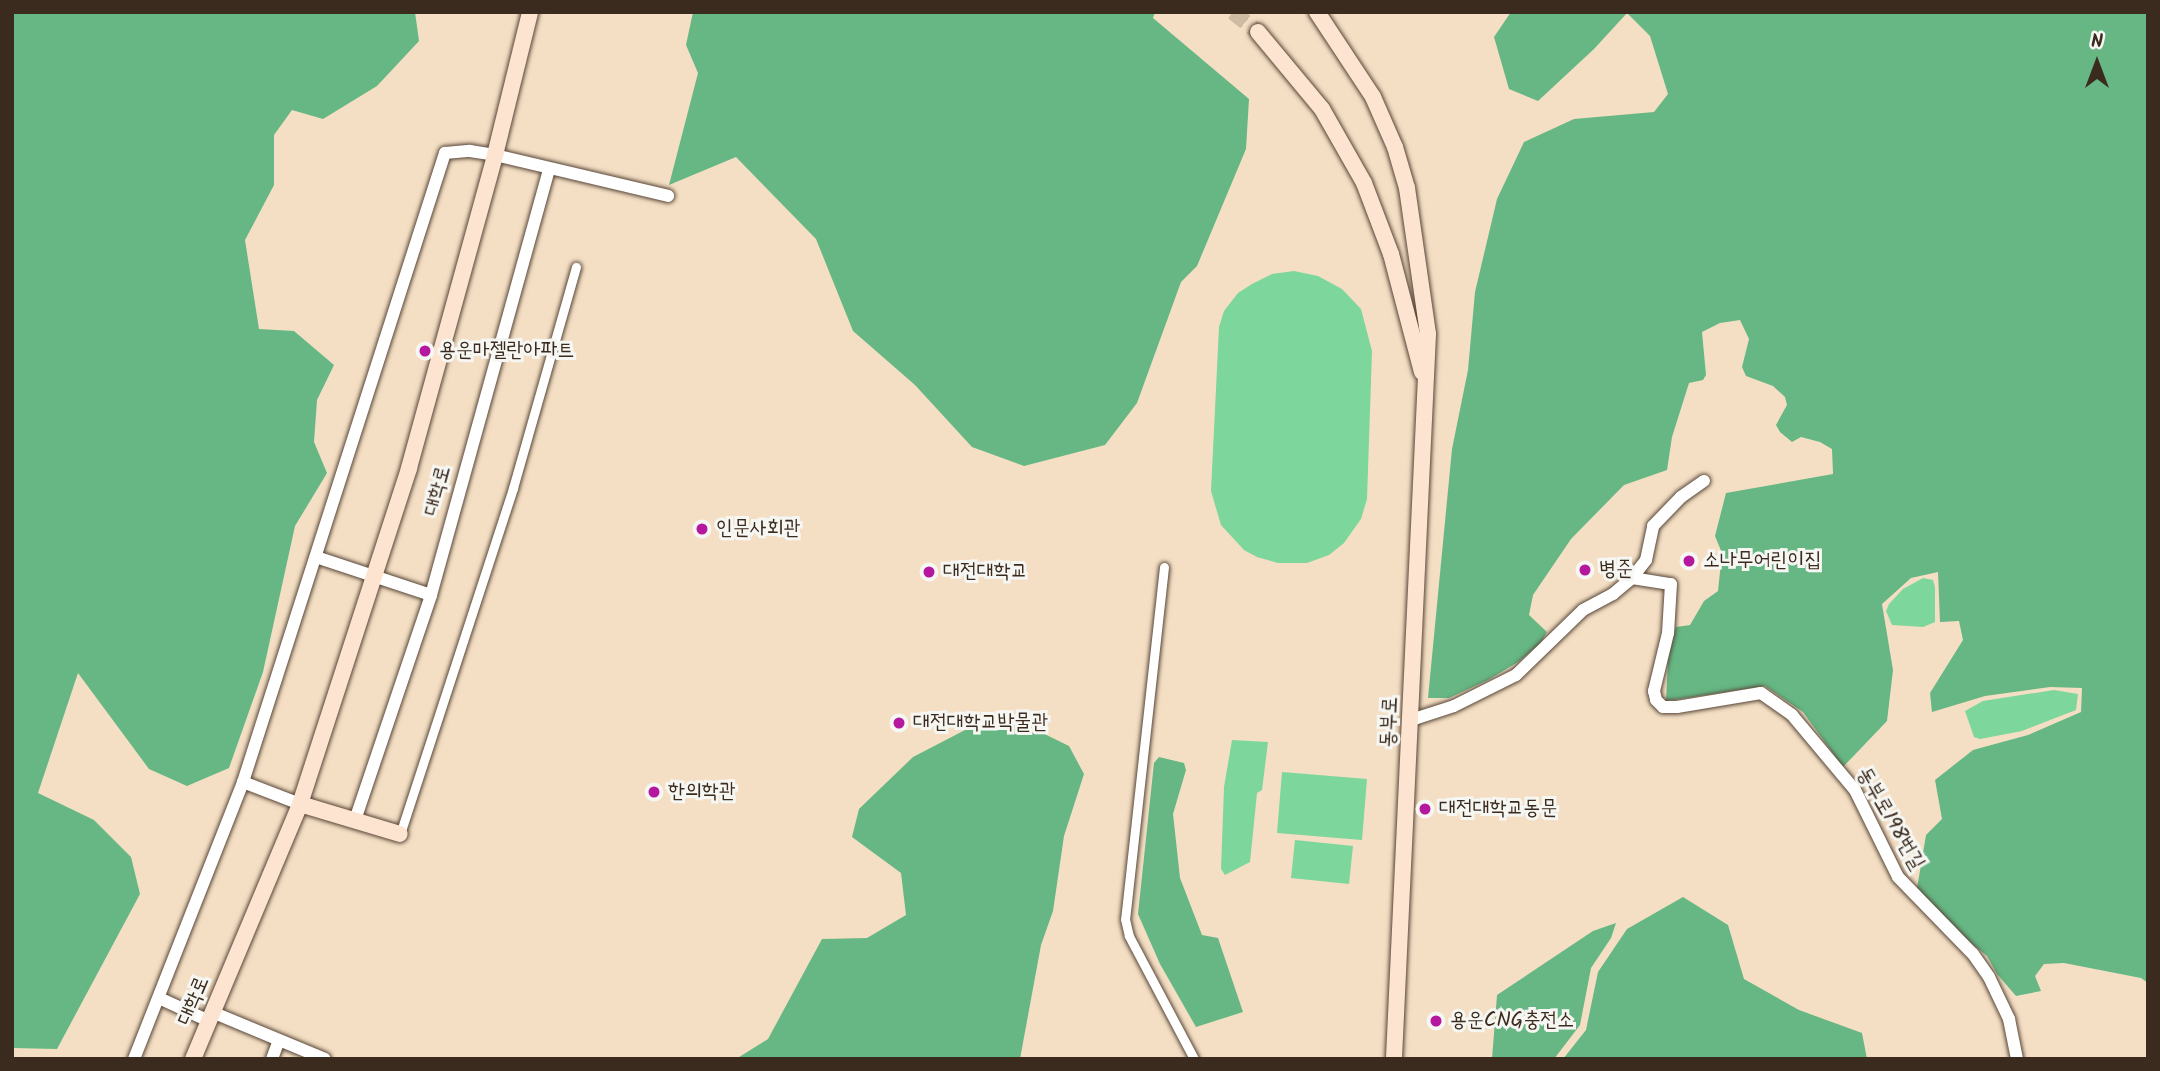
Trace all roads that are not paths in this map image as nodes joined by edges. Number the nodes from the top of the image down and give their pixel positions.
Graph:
1 (530, 12) edge
2 (1317, 12) edge
3 (1258, 32) tunnel mouth
4 (495, 155) junction
5 (549, 170) junction
6 (668, 196) dead end
7 (576, 267) dead end
8 (1427, 387) junction
9 (1704, 481) dead end
10 (316, 557) junction
11 (1164, 567) dead end
12 (373, 576) junction
13 (1632, 578) junction
14 (431, 595) junction
15 (1411, 720) junction
16 (243, 782) junction
17 (300, 804) junction
18 (355, 820) junction
19 (400, 834) joint
20 (159, 998) junction
21 (210, 1016) junction
22 (279, 1040) junction
23 (134, 1059) edge
24 (193, 1059) edge
25 (272, 1059) edge
26 (325, 1059) edge
27 (1194, 1059) edge
28 (1394, 1059) edge
29 (2017, 1059) edge

1 - 4 main road, 대학로
2 - 8 main road, 동부로
3 - 8 main road
4 - 5 street
4 - 10 street, 대학로
4 - 12 main road, 대학로
5 - 6 street
5 - 14 street, 대학로
7 - 19 street
8 - 15 main road, 동부로
9 - 13 street
10 - 12 street
10 - 16 street, 대학로
11 - 27 street
12 - 14 street
12 - 17 main road, 대학로
13 - 15 street
13 - 29 street, 동부로198번길
14 - 18 street, 대학로
15 - 28 main road, 동부로
16 - 17 street
16 - 20 street, 대학로
17 - 18 main road
17 - 21 main road, 대학로
18 - 19 main road
20 - 21 street
20 - 23 street, 대학로
21 - 22 street
21 - 24 main road, 대학로
22 - 25 street
22 - 26 street

